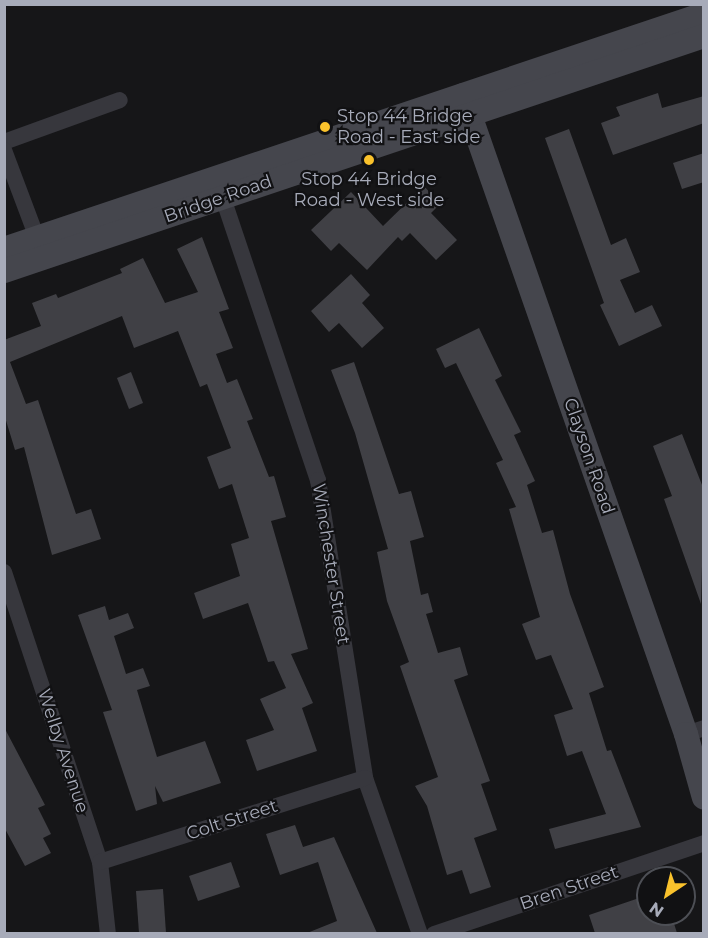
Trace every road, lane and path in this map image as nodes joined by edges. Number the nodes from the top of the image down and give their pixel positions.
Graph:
1 (704, 14) edge
2 (704, 36) edge
3 (120, 100) dead end
4 (466, 105) junction
5 (4, 142) edge
6 (4, 150) edge
7 (220, 188) junction
8 (37, 238) junction
9 (4, 249) edge
10 (4, 271) edge
11 (4, 572) edge
12 (695, 731) edge
13 (365, 778) junction
14 (704, 798) edge
15 (704, 843) edge
16 (100, 862) junction
17 (108, 933) edge
18 (420, 933) edge
19 (434, 933) edge

1 - 4 main road, Bridge Road
2 - 4 main road, Bridge Road
3 - 5 street
4 - 7 main road, Bridge Road
4 - 12 main road, Clayson Road
6 - 8 street
7 - 8 main road, Bridge Road
7 - 10 main road, Bridge Road
7 - 13 street, Winchester Street
8 - 9 main road, Bridge Road
11 - 16 street, Welby Avenue
12 - 14 main road, Clayson Road
13 - 16 street, Colt Street
13 - 18 street, Winchester Street
15 - 19 street, Bren Street
16 - 17 street, Welby Avenue

